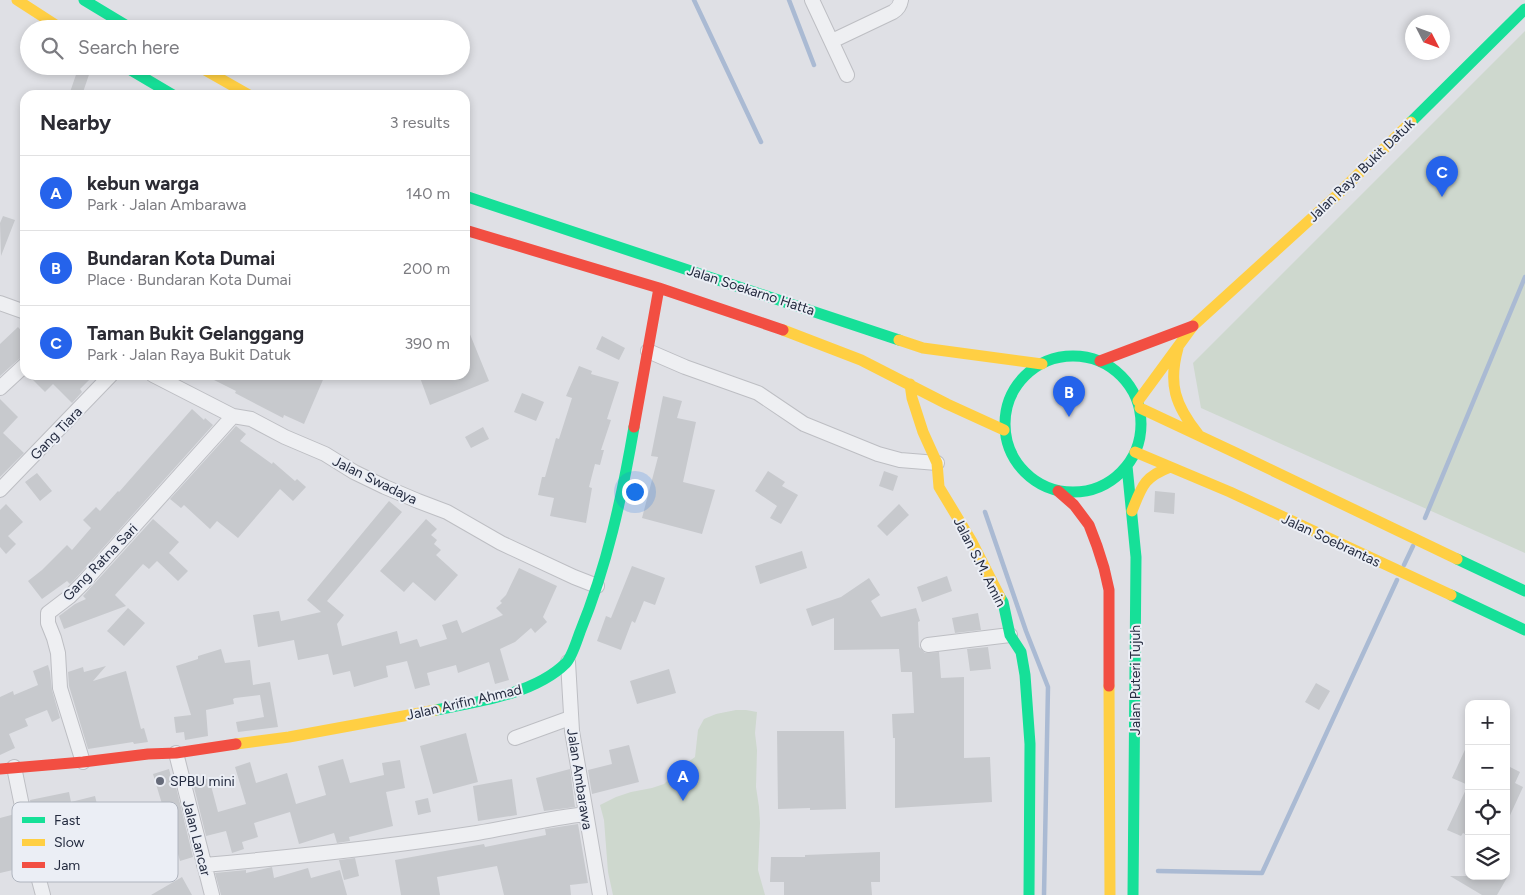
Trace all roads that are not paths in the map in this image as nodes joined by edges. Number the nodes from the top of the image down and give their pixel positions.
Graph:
1 (17, 0) edge
2 (84, 0) edge
3 (812, 0) edge
4 (901, 0) edge
5 (1525, 8) edge
6 (47, 20) edge
7 (117, 20) edge
8 (832, 41) junction
9 (138, 75) edge
10 (214, 75) edge
11 (847, 75) dead end
12 (163, 90) edge
13 (240, 90) edge
14 (470, 198) edge
15 (470, 231) edge
16 (659, 288) junction
17 (0, 303) edge
18 (20, 310) edge
19 (1192, 326) junction
20 (1179, 345) junction
21 (648, 351) junction
22 (1100, 361) junction
23 (1042, 364) junction
24 (20, 370) edge
25 (106, 380) edge
26 (167, 380) edge
27 (910, 384) junction
28 (0, 388) edge
29 (1139, 405) junction
30 (233, 416) junction
31 (1004, 430) junction
32 (1198, 434) junction
33 (1135, 452) junction
34 (937, 463) junction
35 (1127, 466) junction
36 (1170, 467) junction
37 (0, 490) edge
38 (1058, 492) junction
39 (1132, 511) junction
40 (597, 586) junction
41 (1525, 591) edge
42 (1525, 630) edge
43 (1010, 635) junction
44 (928, 645) dead end
45 (568, 662) junction
46 (570, 718) junction
47 (515, 738) dead end
48 (176, 753) junction
49 (84, 762) junction
50 (7, 768) edge
51 (17, 802) edge
52 (586, 814) junction
53 (204, 865) junction
54 (40, 882) edge
55 (43, 895) edge
56 (212, 895) edge
57 (600, 895) edge
58 (1029, 895) edge
59 (1110, 895) edge
60 (1133, 895) edge

1 - 6 main road
2 - 7 main road
3 - 8 street
4 - 8 street
5 - 19 main road, Jalan Raya Bukit Datuk
8 - 11 street
9 - 12 main road
10 - 13 main road
14 - 23 main road, Jalan Soekarno Hatta
15 - 16 main road, Jalan Soekarno Hatta
16 - 21 main road
16 - 27 main road, Jalan Soekarno Hatta
17 - 18 street
19 - 20 main road, Jalan Raya Bukit Datuk
19 - 22 main road, Jalan Raya Bukit Datuk
20 - 29 main road, Jalan Raya Bukit Datuk
20 - 32 main road
21 - 34 street
21 - 40 main road
22 - 23 main road
22 - 29 main road
23 - 31 main road
24 - 28 street
25 - 37 street, Gang Tiara
26 - 30 street, Jalan Swadaya
27 - 31 main road, Jalan Soekarno Hatta
27 - 34 main road, Jalan S.M. Amin
29 - 32 main road
29 - 33 main road
30 - 40 street, Jalan Swadaya
30 - 49 street, Gang Ratna Sari
31 - 38 main road
32 - 41 main road
33 - 35 main road
33 - 36 main road, Jalan Soebrantas
34 - 43 main road, Jalan S.M. Amin
35 - 38 main road
35 - 39 main road, Jalan Puteri Tujuh
36 - 39 main road
36 - 42 main road, Jalan Soebrantas
38 - 59 main road, Jalan Puteri Tujuh
39 - 60 main road, Jalan Puteri Tujuh
40 - 45 main road
43 - 44 street
43 - 58 main road, Jalan S.M. Amin
45 - 46 street, Jalan Ambarawa
45 - 48 main road, Jalan Arifin Ahmad
46 - 47 street
46 - 52 street, Jalan Ambarawa
48 - 49 main road, Jalan Arifin Ahmad
48 - 53 street, Jalan Lancar
49 - 50 main road, Jalan Arifin Ahmad
50 - 51 street
52 - 53 street
52 - 57 street, Jalan Ambarawa
53 - 56 street, Jalan Lancar
54 - 55 street

